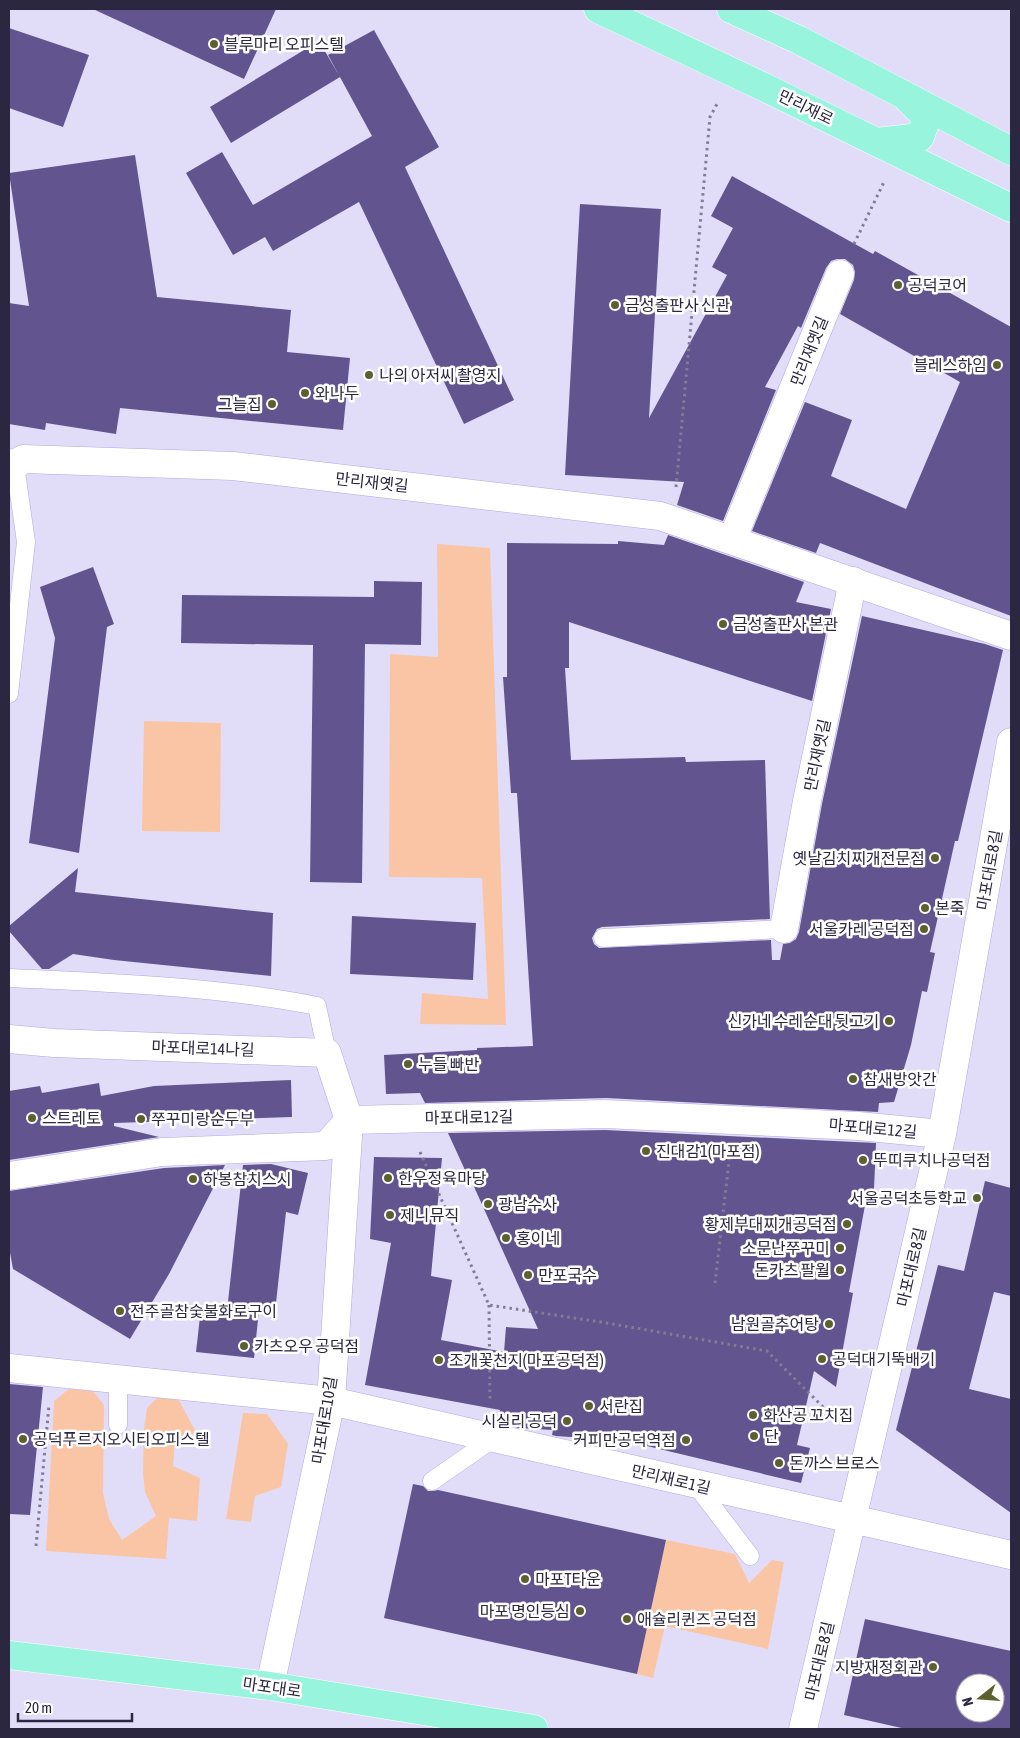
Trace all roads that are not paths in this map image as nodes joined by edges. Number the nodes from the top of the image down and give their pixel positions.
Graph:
1 (598, 9) edge
2 (731, 9) edge
3 (904, 95) junction
4 (888, 147) junction
5 (1011, 151) edge
6 (1011, 208) edge
7 (840, 274) road end
8 (12, 464) edge
9 (732, 540) junction
10 (853, 582) junction
11 (1011, 636) edge
12 (9, 694) edge
13 (1011, 742) edge
14 (784, 929) joint
15 (602, 938) dead end
16 (9, 978) edge
17 (9, 1039) edge
18 (327, 1052) junction
19 (349, 1120) junction
20 (942, 1134) junction
21 (9, 1176) edge
22 (9, 1368) edge
23 (118, 1379) junction
24 (331, 1401) junction
25 (118, 1425) dead end
26 (492, 1438) junction
27 (432, 1481) dead end
28 (696, 1484) junction
29 (852, 1520) junction
30 (1011, 1555) edge
31 (750, 1556) dead end
32 (9, 1655) edge
33 (270, 1686) junction
34 (534, 1729) edge
35 (803, 1729) edge

1 - 4 main road, 만리재로
2 - 3 main road
3 - 4 main road
3 - 5 main road
4 - 6 main road, 만리재로
7 - 9 street, 만리재옛길
8 - 9 street, 만리재옛길
8 - 12 lane
9 - 10 street, 만리재옛길
10 - 11 street, 만리재옛길
10 - 14 street, 만리재옛길
13 - 20 street, 마포대로8길
14 - 15 lane
16 - 18 lane
17 - 18 street, 마포대로14나길
18 - 19 street
19 - 20 street, 마포대로12길
19 - 21 street
19 - 24 street, 마포대로10길
20 - 29 street, 마포대로8길
22 - 23 street, 만리재로1길
23 - 24 street, 만리재로1길
23 - 25 lane
24 - 26 street, 만리재로1길
24 - 33 street, 마포대로10길
26 - 27 lane
26 - 28 street, 만리재로1길
28 - 29 street, 만리재로1길
28 - 31 lane
29 - 30 street, 만리재로1길
29 - 35 street, 마포대로8길
32 - 33 main road, 마포대로
33 - 34 main road, 마포대로

